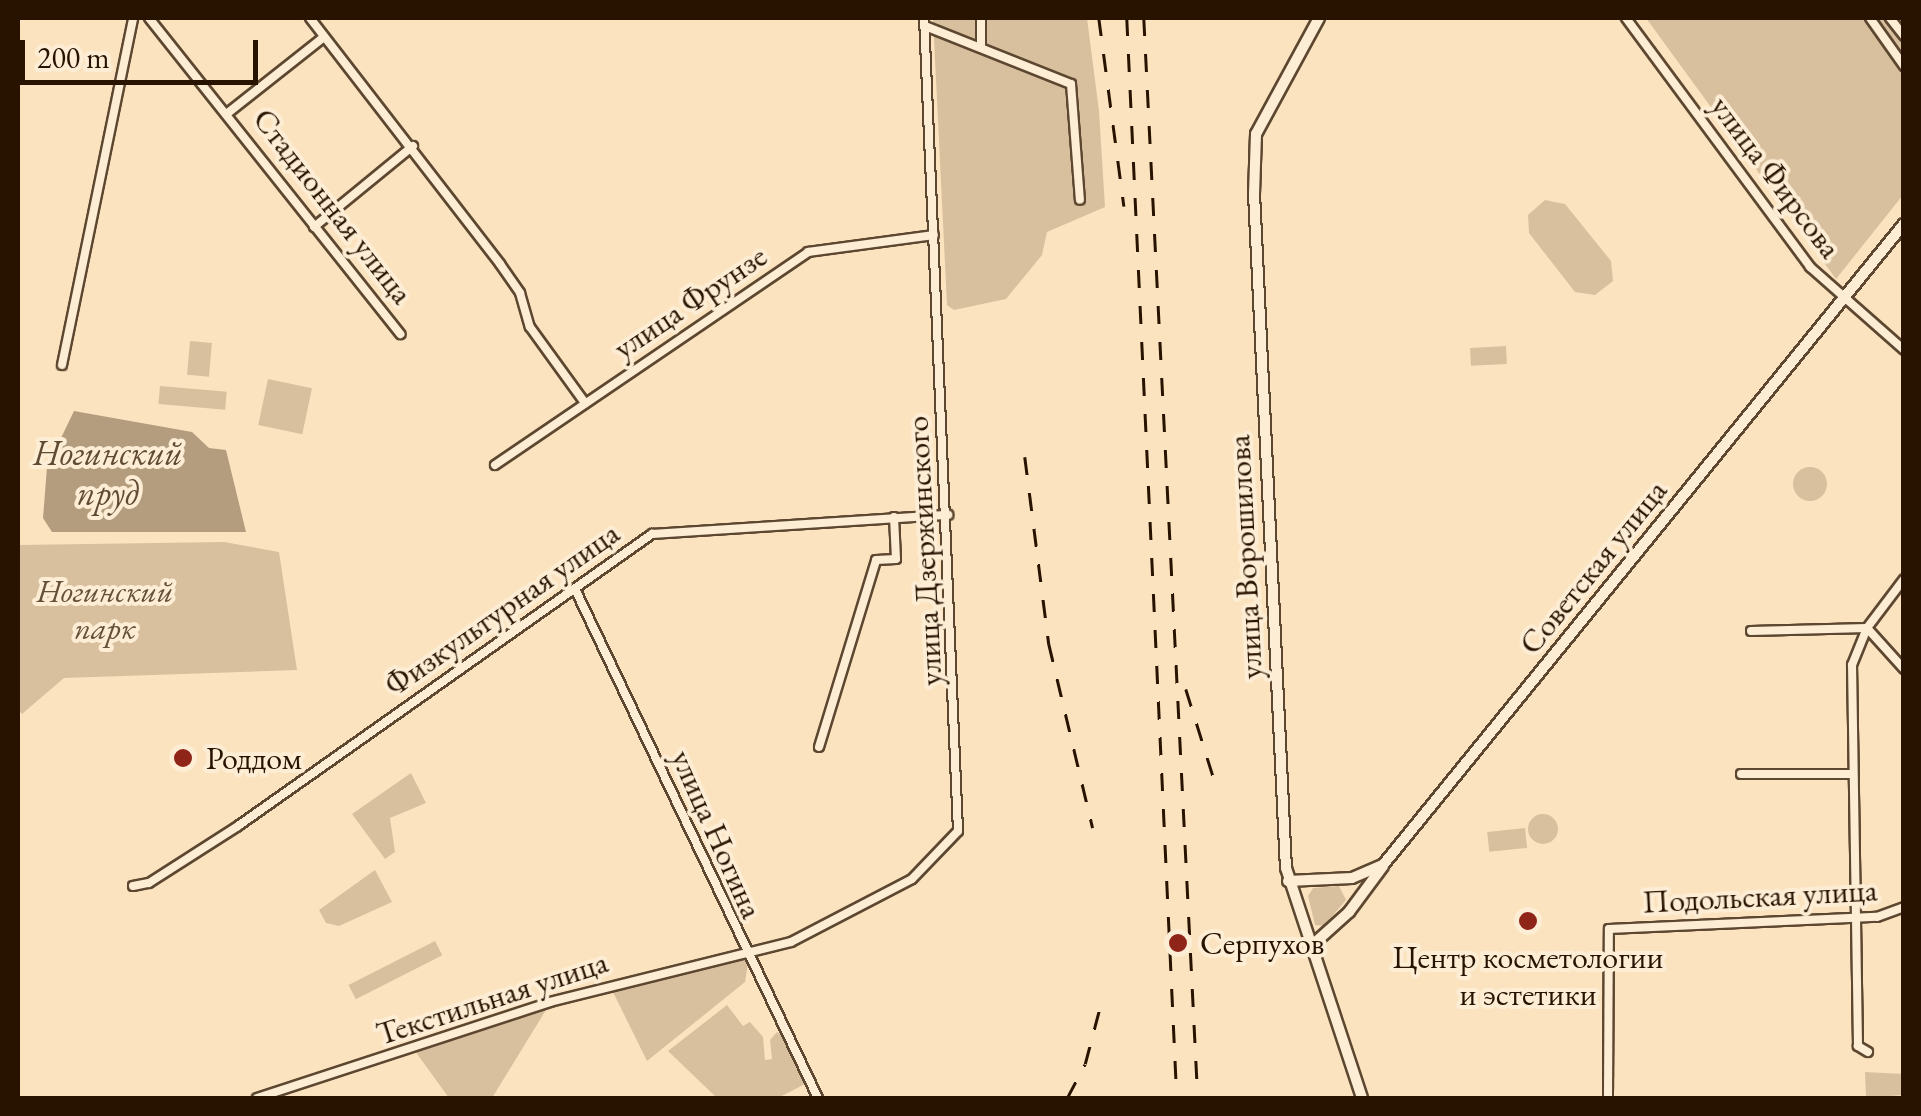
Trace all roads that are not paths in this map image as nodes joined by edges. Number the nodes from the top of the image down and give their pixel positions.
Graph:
1 (133, 18) edge
2 (149, 18) edge
3 (310, 18) edge
4 (981, 18) edge
5 (1319, 18) edge
6 (1626, 18) edge
7 (1870, 18) edge
8 (1890, 18) edge
9 (924, 22) edge
10 (1901, 33) edge
11 (324, 37) junction
12 (1886, 40) junction
13 (982, 45) junction
14 (1904, 66) edge
15 (229, 112) junction
16 (413, 146) junction
17 (1080, 200) dead end
18 (1904, 224) edge
19 (314, 228) junction
20 (934, 235) junction
21 (1840, 300) junction
22 (400, 334) dead end
23 (1904, 350) edge
24 (62, 365) dead end
25 (585, 402) junction
26 (494, 465) dead end
27 (948, 515) junction
28 (894, 517) junction
29 (1904, 579) edge
30 (575, 589) junction
31 (1868, 628) junction
32 (1751, 632) dead end
33 (1904, 669) edge
34 (818, 747) dead end
35 (1742, 774) dead end
36 (1852, 774) junction
37 (1383, 866) junction
38 (1340, 878) junction
39 (1288, 881) junction
40 (133, 886) dead end
41 (1904, 906) edge
42 (1349, 912) junction
43 (1856, 918) junction
44 (1308, 948) junction
45 (746, 956) junction
46 (1868, 1052) dead end
47 (257, 1098) edge
48 (818, 1098) edge
49 (1362, 1098) edge
50 (1608, 1098) edge

1 - 24 street
2 - 15 street, Стадионная улица
3 - 11 street
4 - 13 street
5 - 39 main road, улица Ворошилова
6 - 21 street, улица Фирсова
7 - 12 street
8 - 10 street
9 - 13 street
9 - 20 street, улица Дзержинского
10 - 12 street
11 - 15 street
11 - 16 street
12 - 14 street
13 - 17 street
15 - 19 street, Стадионная улица
16 - 19 street
16 - 25 street
18 - 21 main road, Советская улица
19 - 22 street, Стадионная улица
20 - 25 street, улица Фрунзе
20 - 27 street, улица Дзержинского
21 - 23 street, улица Фирсова
21 - 37 main road, Советская улица
25 - 26 street, улица Фрунзе
27 - 28 street, Физкультурная улица
27 - 45 street, улица Дзержинского
28 - 30 street, Физкультурная улица
28 - 34 street
29 - 31 street
30 - 40 street, Физкультурная улица
30 - 45 street, улица Ногина
31 - 32 street
31 - 33 street
31 - 36 street
35 - 36 street
36 - 43 street
37 - 38 main road
37 - 42 main road, Советская улица
38 - 39 main road
38 - 42 main road
39 - 44 main road, улица Ворошилова
41 - 43 street, Подольская улица
42 - 44 main road, Советская улица
43 - 46 street
43 - 50 street, Подольская улица
44 - 49 main road, улица Ворошилова
45 - 47 street, Текстильная улица
45 - 48 street, улица Ногина

